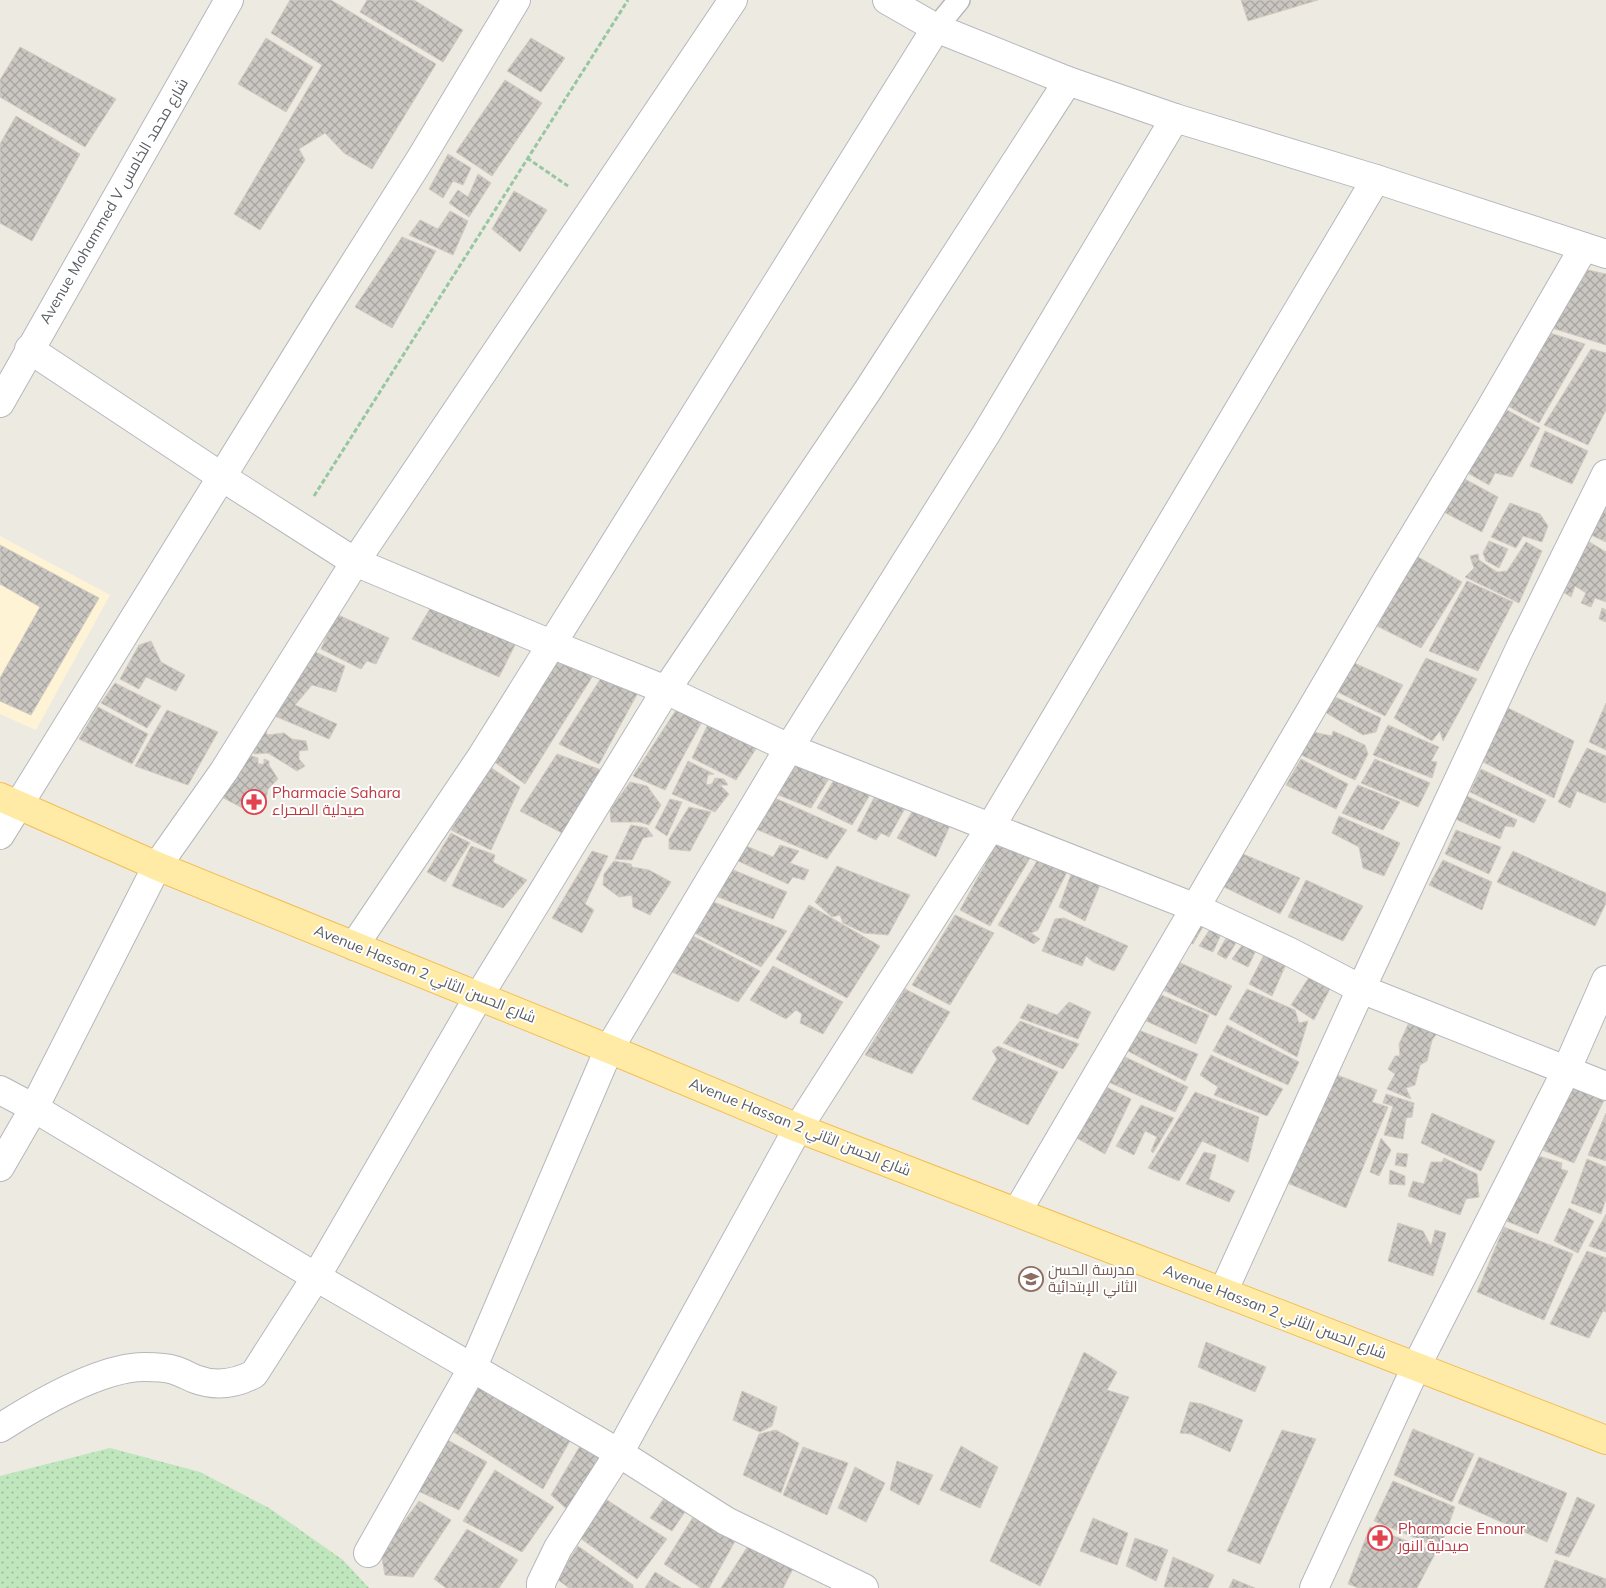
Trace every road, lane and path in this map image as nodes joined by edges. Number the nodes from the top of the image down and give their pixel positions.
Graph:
1 (229, 0) edge
2 (516, 0) edge
3 (628, 0) edge
4 (733, 0) edge
5 (887, 0) edge
6 (959, 0) edge
7 (936, 28) junction
8 (1068, 80) junction
9 (1175, 118) junction
10 (528, 158) junction
11 (1376, 179) junction
12 (595, 205) junction
13 (1595, 250) edge
14 (29, 350) junction
15 (0, 403) edge
16 (1606, 474) edge
17 (222, 477) junction
18 (296, 525) junction
19 (355, 562) junction
20 (550, 644) junction
21 (666, 690) junction
22 (789, 748) junction
23 (10, 801) edge
24 (990, 828) junction
25 (0, 835) edge
26 (158, 866) junction
27 (1196, 908) junction
28 (354, 946) junction
29 (1606, 980) edge
30 (1361, 988) junction
31 (479, 996) junction
32 (609, 1049) junction
33 (1566, 1070) junction
34 (1606, 1086) edge
35 (0, 1090) edge
36 (34, 1108) junction
37 (798, 1128) junction
38 (0, 1167) edge
39 (1017, 1212) junction
40 (316, 1277) junction
41 (1223, 1292) junction
42 (1416, 1367) junction
43 (472, 1369) junction
44 (0, 1428) edge
45 (1606, 1440) edge
46 (619, 1453) junction
47 (368, 1553) dead end
48 (827, 1580) edge
49 (541, 1588) edge
50 (864, 1588) edge
51 (1314, 1588) edge

1 - 14 street, Avenue Mohammed V شارع محمد الخامس
2 - 17 street
3 - 10 path
4 - 12 street
5 - 7 street
6 - 7 lane
7 - 8 street
7 - 20 street
8 - 9 street
8 - 21 street
9 - 11 street
9 - 22 street
10 - 12 path
10 - 18 path
11 - 13 street
11 - 24 street
12 - 19 street
13 - 27 street
14 - 15 street, Avenue Mohammed V شارع محمد الخامس
14 - 17 street
16 - 30 street
17 - 18 street
17 - 23 street
18 - 19 street
19 - 20 street
19 - 26 street
20 - 21 street
20 - 28 street
21 - 22 street
21 - 31 street
22 - 24 street
22 - 32 street
23 - 25 street
23 - 26 main road, Avenue Hassan 2 شارع الحسن الثاني
24 - 27 street
24 - 37 street
26 - 28 main road, Avenue Hassan 2 شارع الحسن الثاني
26 - 36 street
27 - 30 street
27 - 39 street
28 - 31 main road, Avenue Hassan 2 شارع الحسن الثاني
29 - 33 street
30 - 33 street
30 - 41 street
31 - 32 main road, Avenue Hassan 2 شارع الحسن الثاني
31 - 40 street
32 - 37 main road, Avenue Hassan 2 شارع الحسن الثاني
32 - 43 street
33 - 34 street
33 - 42 street
35 - 36 street
36 - 38 street
36 - 40 street
37 - 39 main road, Avenue Hassan 2 شارع الحسن الثاني
37 - 46 street
39 - 41 main road, Avenue Hassan 2 شارع الحسن الثاني
40 - 43 street
40 - 44 street
41 - 42 main road, Avenue Hassan 2 شارع الحسن الثاني
42 - 45 main road, Avenue Hassan 2 شارع الحسن الثاني
42 - 51 street
43 - 46 street
43 - 47 street
46 - 48 street
46 - 49 street
48 - 50 street

